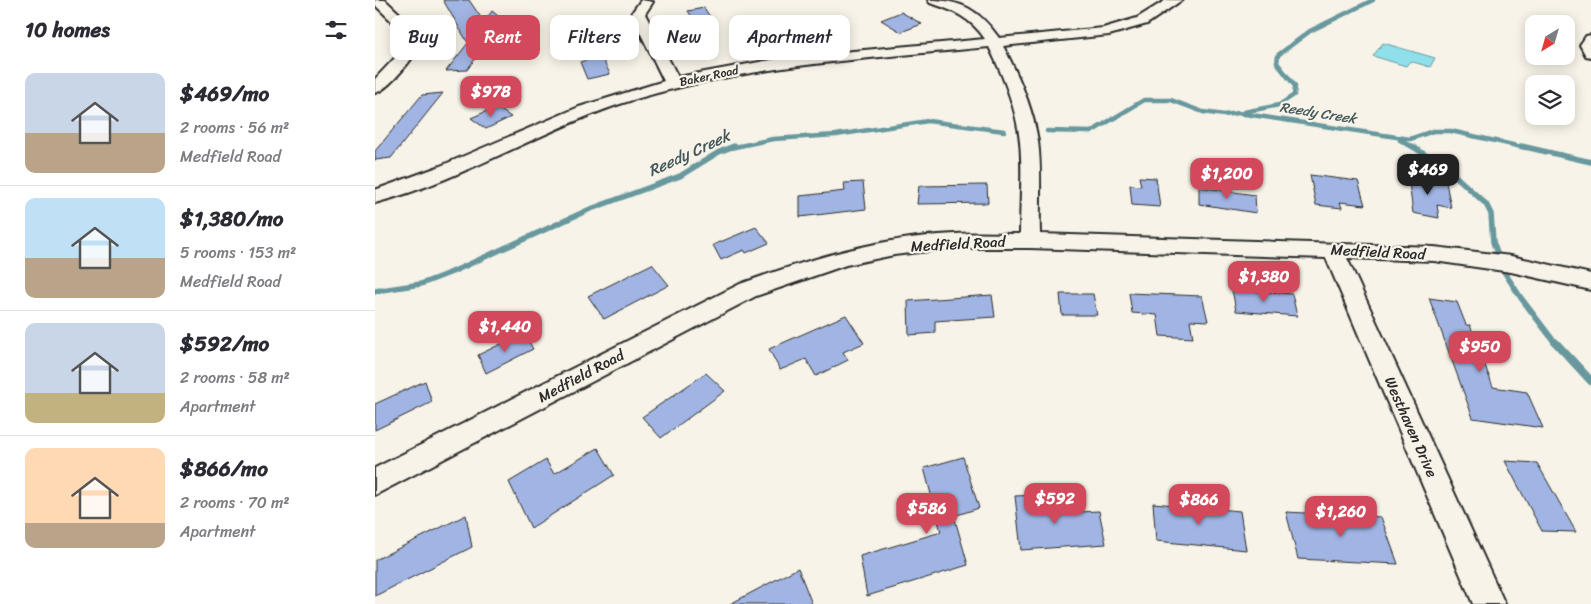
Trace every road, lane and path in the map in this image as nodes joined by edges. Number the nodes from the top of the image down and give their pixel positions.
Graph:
1 (377, 0) edge
2 (935, 0) edge
3 (1175, 0) edge
4 (646, 2) dead end
5 (1591, 39) edge
6 (997, 44) junction
7 (1591, 53) edge
8 (673, 83) junction
9 (375, 88) edge
10 (375, 197) edge
11 (1030, 241) junction
12 (1333, 250) junction
13 (1591, 282) edge
14 (375, 482) edge
15 (1489, 604) edge

1 - 9 street
2 - 6 street
3 - 6 street, Baker Road
4 - 8 street
5 - 7 street
6 - 8 street, Baker Road
6 - 11 street
8 - 10 street, Baker Road
11 - 12 street, Medfield Road
11 - 14 street, Medfield Road
12 - 13 street, Medfield Road
12 - 15 street, Westhaven Drive

